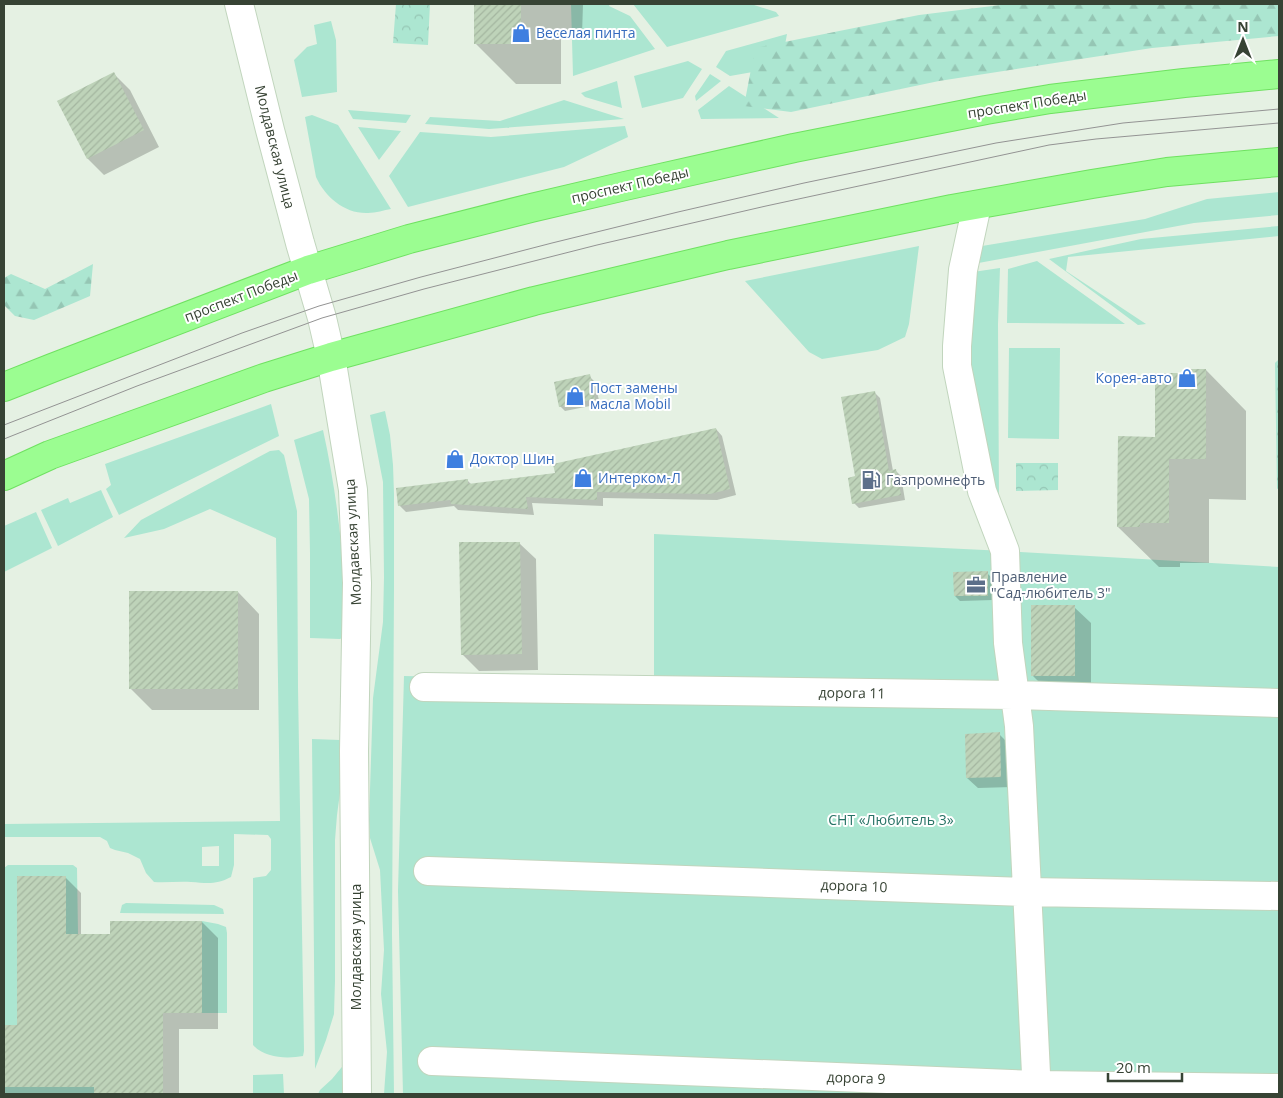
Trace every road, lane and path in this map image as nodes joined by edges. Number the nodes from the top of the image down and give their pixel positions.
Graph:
1 (239, 4) edge
2 (1279, 74) edge
3 (1279, 162) edge
4 (977, 205) junction
5 (308, 270) junction
6 (331, 357) junction
7 (4, 387) edge
8 (4, 476) edge
9 (424, 687) dead end
10 (1014, 695) junction
11 (1279, 703) edge
12 (428, 871) dead end
13 (1026, 892) junction
14 (1279, 896) edge
15 (432, 1061) dead end
16 (1279, 1088) edge
17 (1037, 1090) edge
18 (357, 1094) edge

1 - 5 street, Молдавская улица
2 - 5 main road, проспект Победы
3 - 4 main road
4 - 6 main road
4 - 10 street
5 - 6 street, Молдавская улица
5 - 7 main road, проспект Победы
6 - 8 main road
6 - 18 street, Молдавская улица
9 - 10 street, дорога 11
10 - 11 street, дорога 11
10 - 13 street
12 - 13 street, дорога 10
13 - 14 street, дорога 10
13 - 17 street
15 - 17 street, дорога 9
16 - 17 street, дорога 9

